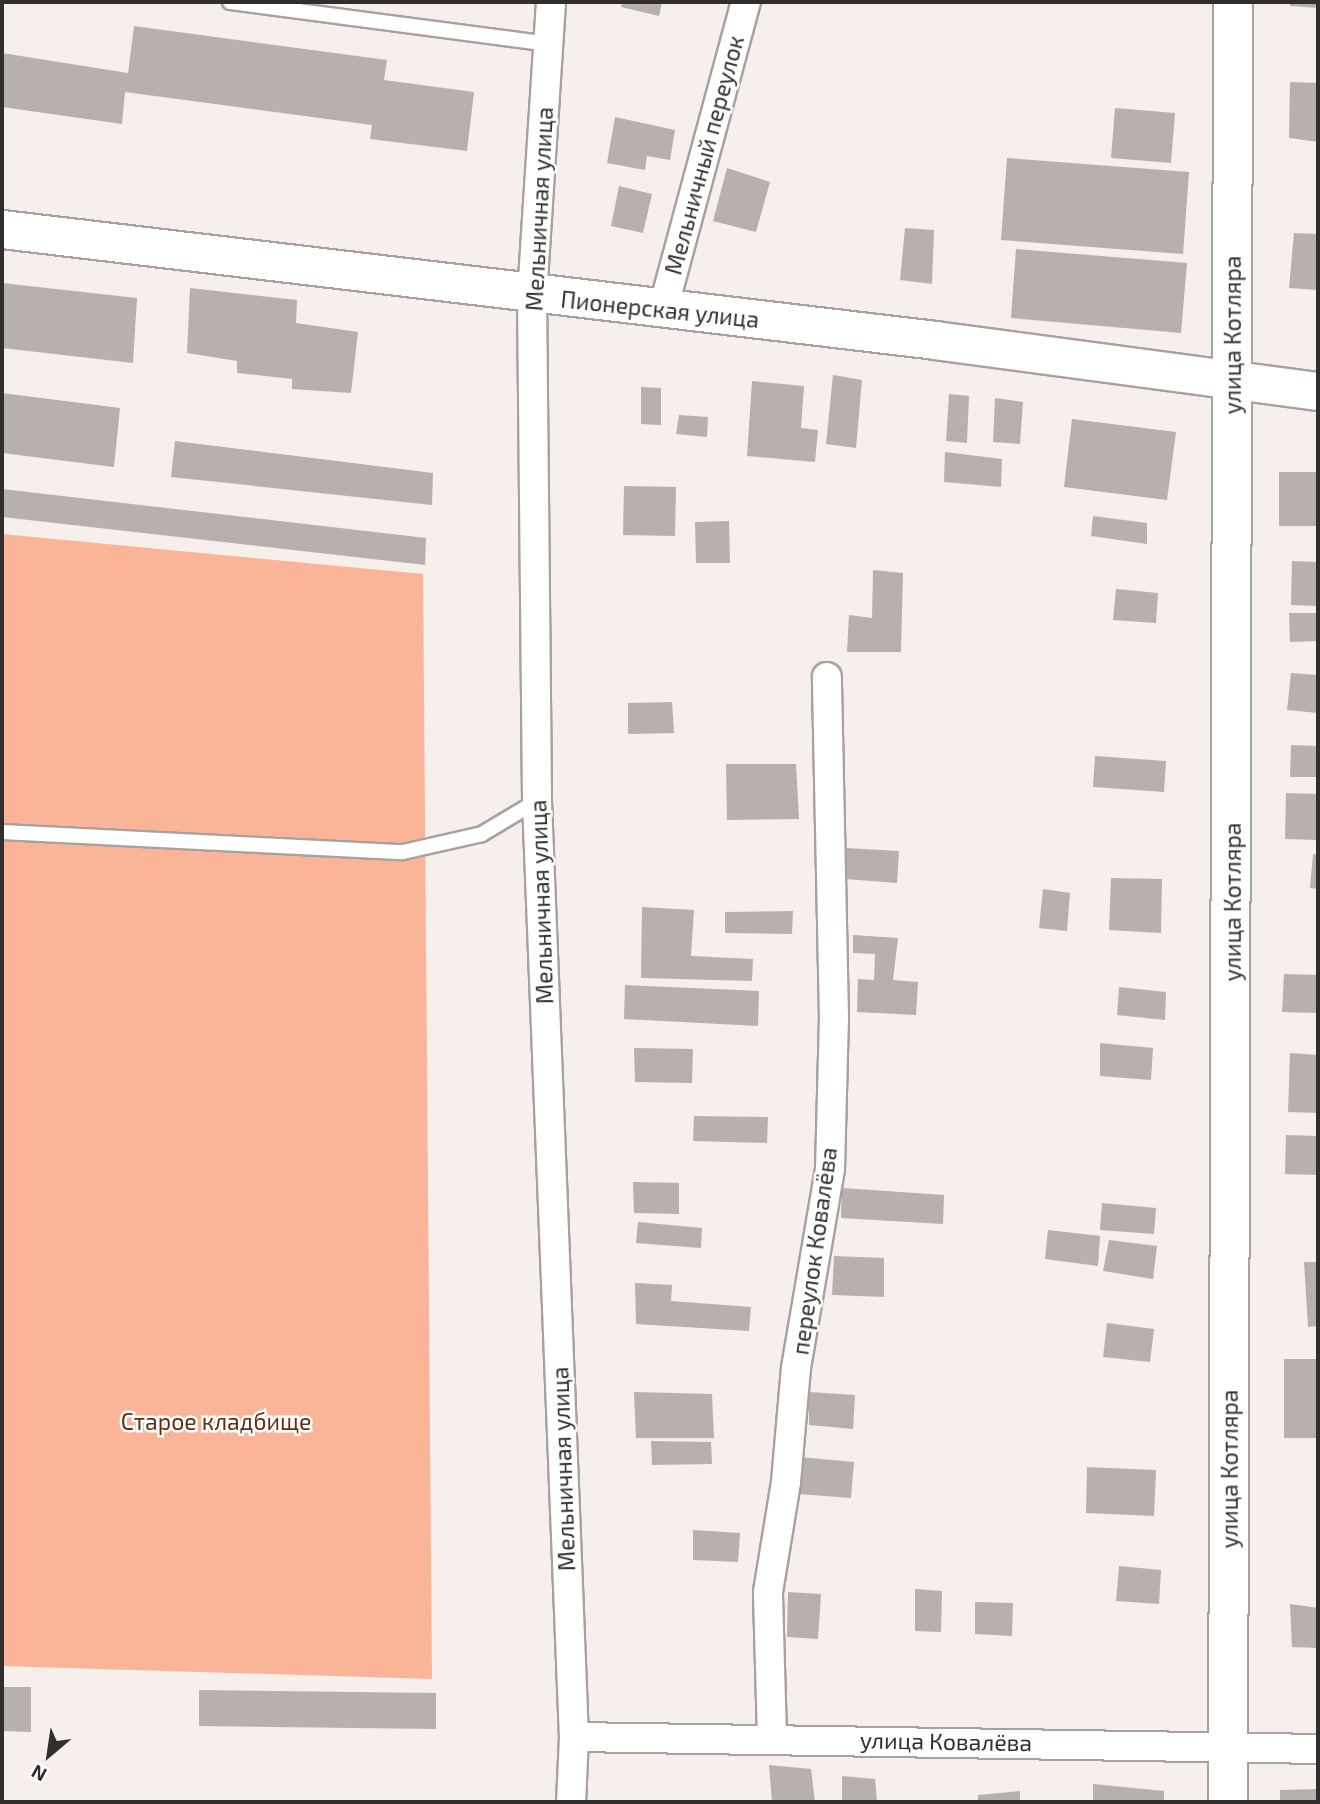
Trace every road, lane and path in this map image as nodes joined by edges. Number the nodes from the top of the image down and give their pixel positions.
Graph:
1 (230, 2) edge
2 (551, 2) edge
3 (746, 2) edge
4 (1233, 2) edge
5 (548, 44) junction
6 (2, 229) edge
7 (532, 295) junction
8 (663, 309) junction
9 (1233, 379) junction
10 (1318, 391) edge
11 (827, 677) dead end
12 (537, 801) junction
13 (2, 832) edge
14 (574, 1737) junction
15 (772, 1738) junction
16 (1227, 1746) junction
17 (1318, 1749) edge
18 (571, 1802) edge
19 (1228, 1802) edge

1 - 5 lane
2 - 5 street, Мельничная улица
3 - 8 street, Мельничный переулок
4 - 9 main road, улица Котляра
5 - 7 street, Мельничная улица
6 - 7 street, Пионерская улица
7 - 8 street, Пионерская улица
7 - 12 street, Мельничная улица
8 - 9 street, Пионерская улица
9 - 10 street, Пионерская улица
9 - 16 main road, улица Котляра
11 - 15 street, переулок Ковалёва
12 - 13 lane
12 - 14 street, Мельничная улица
14 - 15 street, улица Ковалёва
14 - 18 street, Мельничная улица
15 - 16 street, улица Ковалёва
16 - 17 street, улица Ковалёва
16 - 19 main road, улица Котляра

